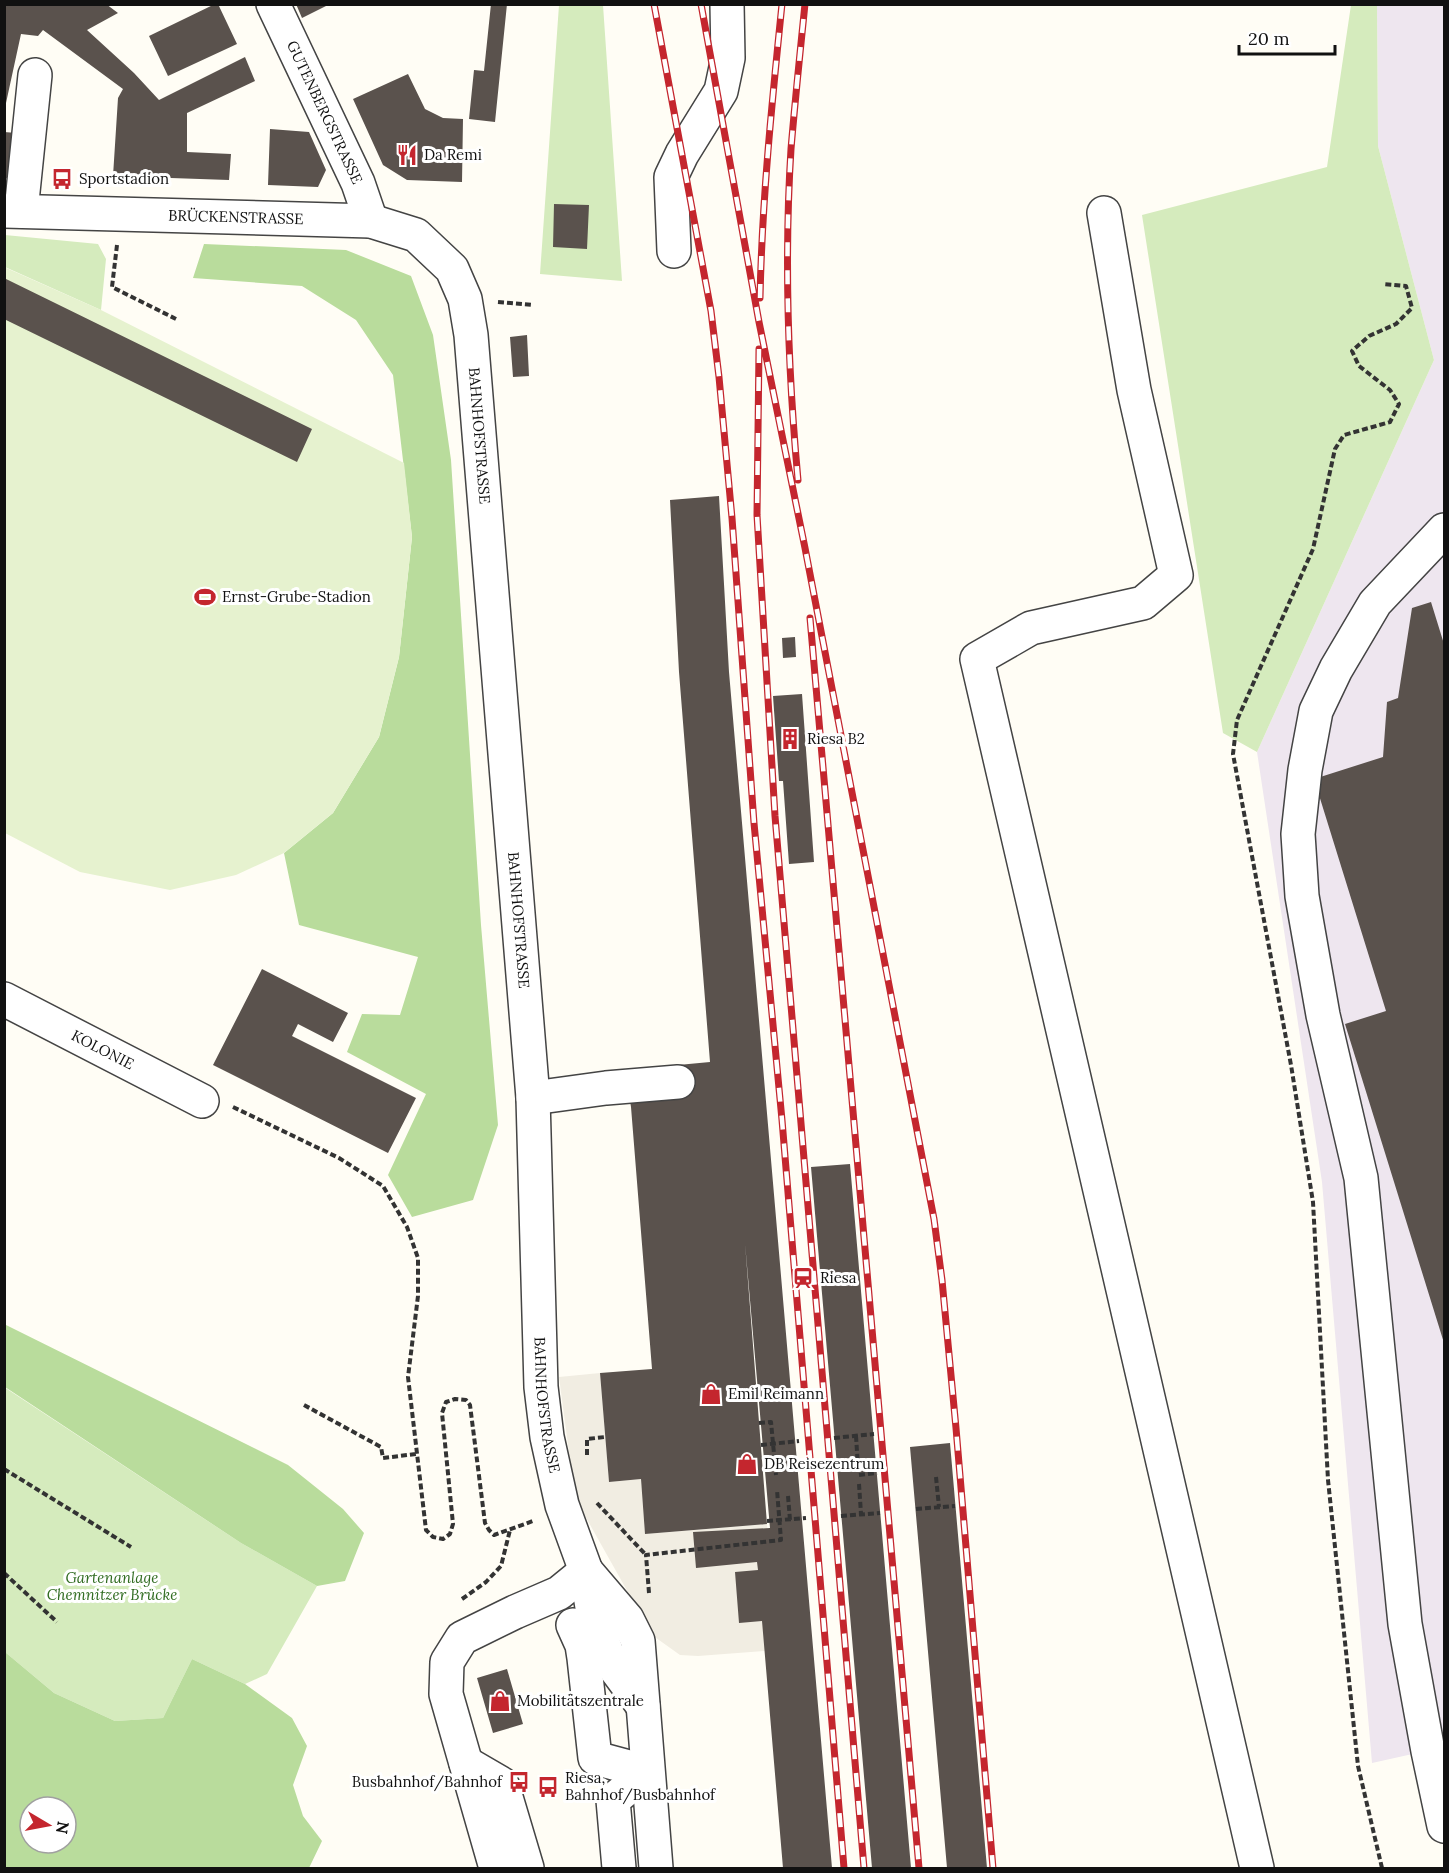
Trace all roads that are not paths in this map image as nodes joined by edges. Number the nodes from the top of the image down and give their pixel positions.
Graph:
1 (273, 4) edge
2 (727, 4) edge
3 (35, 75) dead end
4 (13, 211) edge
5 (1104, 213) dead end
6 (372, 221) junction
7 (674, 251) dead end
8 (452, 268) joint
9 (1444, 530) edge
10 (4, 999) edge
11 (678, 1082) dead end
12 (533, 1098) junction
13 (202, 1101) road end
14 (586, 1571) junction
15 (514, 1612) junction
16 (597, 1664) junction
17 (643, 1706) junction
18 (466, 1763) junction
19 (647, 1772) junction
20 (1444, 1826) edge
21 (496, 1869) edge
22 (527, 1869) edge
23 (619, 1869) edge
24 (656, 1869) edge
25 (1257, 1869) edge

1 - 6 street, GUTENBERGSTRASSE
2 - 7 street
3 - 4 street
4 - 6 street, BRÜCKENSTRASSE
5 - 25 street
6 - 8 street, BRÜCKENSTRASSE
8 - 12 street, BAHNHOFSTRASSE
9 - 20 street
10 - 13 street, KOLONIE
11 - 12 street
12 - 14 street, BAHNHOFSTRASSE
14 - 15 street
14 - 16 street, BAHNHOFSTRASSE
14 - 17 street, BAHNHOFSTRASSE
15 - 16 street
15 - 18 street
16 - 17 street, BAHNHOFSTRASSE
16 - 19 street
17 - 19 street, BAHNHOFSTRASSE
18 - 21 street
18 - 22 street
19 - 23 street
19 - 24 street, BAHNHOFSTRASSE

